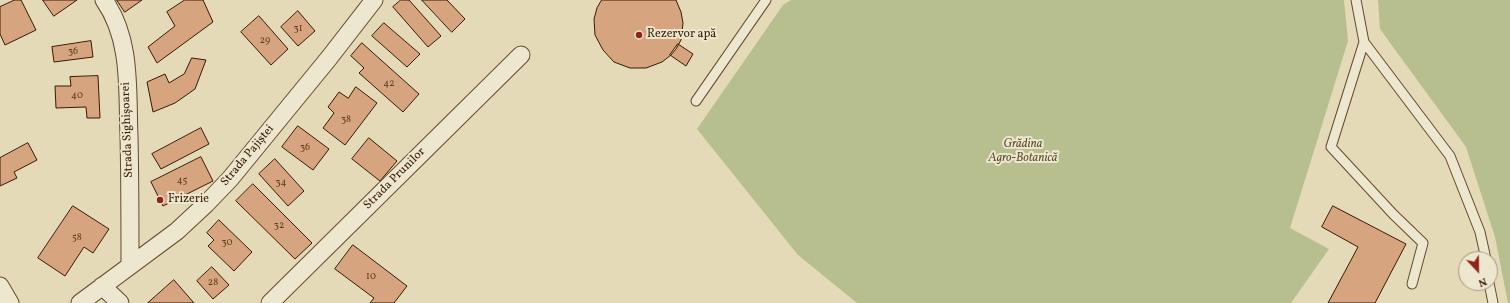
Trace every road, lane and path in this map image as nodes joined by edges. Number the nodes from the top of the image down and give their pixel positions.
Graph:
1 (104, 0) edge
2 (374, 0) edge
3 (766, 0) edge
4 (1356, 0) edge
5 (1364, 42) junction
6 (521, 55) dead end
7 (696, 101) dead end
8 (1484, 251) edge
9 (130, 265) junction
10 (1412, 284) dead end
11 (0, 286) edge
12 (102, 286) junction
13 (1491, 291) edge
14 (10, 303) edge
15 (80, 303) edge
16 (120, 303) edge
17 (270, 303) edge
18 (1493, 303) edge

1 - 9 street, Strada Sighișoarei
2 - 9 street, Strada Pajiștei
3 - 7 lane
4 - 5 lane
5 - 8 lane
5 - 10 lane
6 - 17 street, Strada Prunilor
9 - 12 street, Strada Pajiștei
11 - 14 street
12 - 15 street, Strada Pajiștei
12 - 16 street
13 - 18 lane

